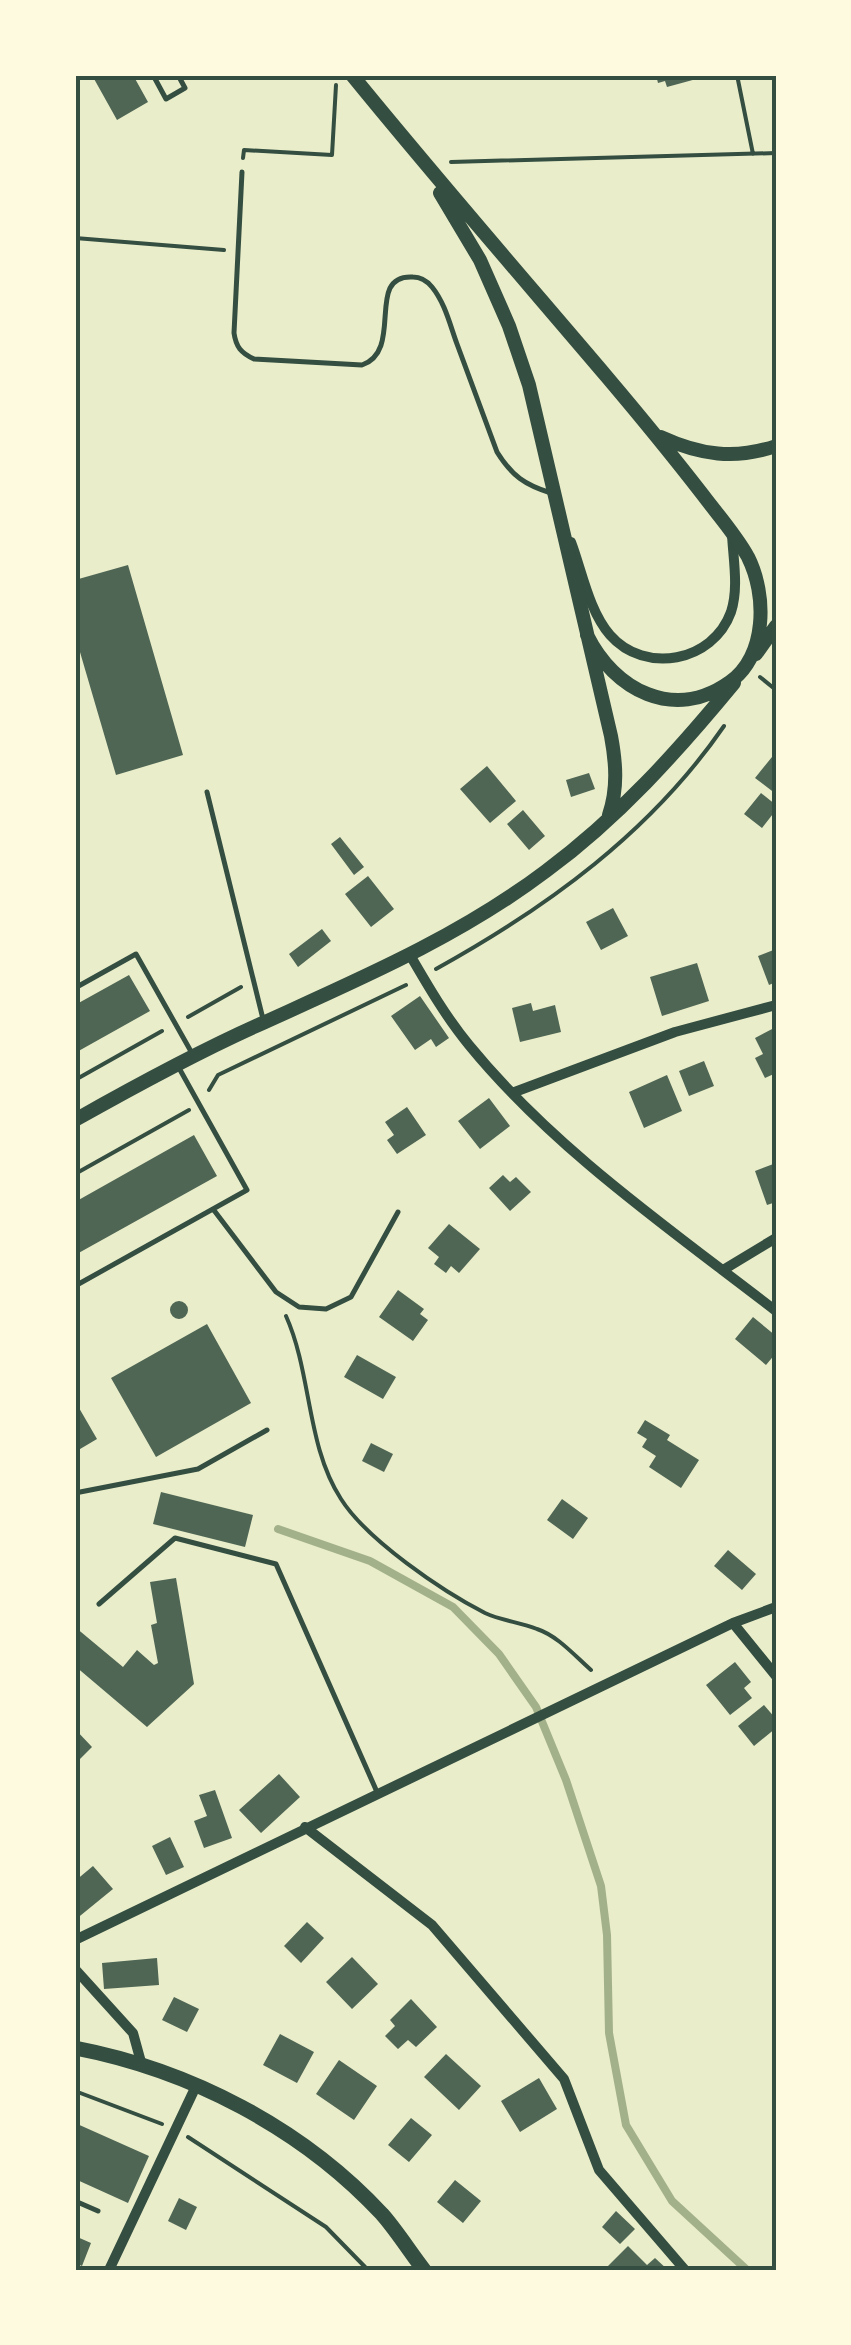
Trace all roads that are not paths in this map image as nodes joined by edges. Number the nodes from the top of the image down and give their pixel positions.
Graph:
1 (153, 75) edge
2 (178, 75) edge
3 (344, 77) edge
4 (403, 138) junction
5 (242, 172) dead end
6 (657, 434) junction
7 (776, 446) edge
8 (553, 494) junction
9 (732, 533) junction
10 (776, 626) edge
11 (587, 634) junction
12 (753, 672) junction
13 (206, 792) dead end
14 (607, 822) junction
15 (410, 955) junction
16 (75, 988) edge
17 (776, 1004) edge
18 (264, 1022) junction
19 (193, 1055) junction
20 (176, 1063) junction
21 (512, 1094) junction
22 (75, 1120) edge
23 (213, 1209) junction
24 (398, 1212) dead end
25 (776, 1238) edge
26 (723, 1270) junction
27 (75, 1286) edge
28 (776, 1311) edge
29 (267, 1430) dead end
30 (75, 1493) edge
31 (99, 1604) dead end
32 (776, 1607) edge
33 (732, 1623) junction
34 (776, 1676) edge
35 (377, 1792) junction
36 (305, 1827) junction
37 (75, 1940) edge
38 (75, 1969) edge
39 (75, 2048) edge
40 (141, 2062) junction
41 (197, 2084) junction
42 (75, 2201) edge
43 (98, 2211) dead end
44 (109, 2270) edge
45 (424, 2270) edge
46 (685, 2270) edge

1 - 2 lane
3 - 4 street
4 - 6 street
4 - 8 street
5 - 8 lane
6 - 7 street
6 - 9 street
8 - 9 street
8 - 11 street
9 - 12 street
10 - 12 street
11 - 12 street
11 - 14 street
12 - 14 street
13 - 18 lane
14 - 15 street
15 - 18 street
15 - 21 street
16 - 19 lane
17 - 21 street
18 - 19 street
19 - 20 street
20 - 22 street
20 - 23 lane
21 - 26 street
23 - 24 lane
23 - 27 lane
25 - 26 street
26 - 28 street
29 - 30 lane
31 - 35 lane
32 - 33 street
33 - 34 street
33 - 35 street
35 - 36 street
36 - 37 street
36 - 46 street
38 - 40 street
39 - 40 main road
40 - 41 main road
41 - 44 street
41 - 45 main road
42 - 43 lane

